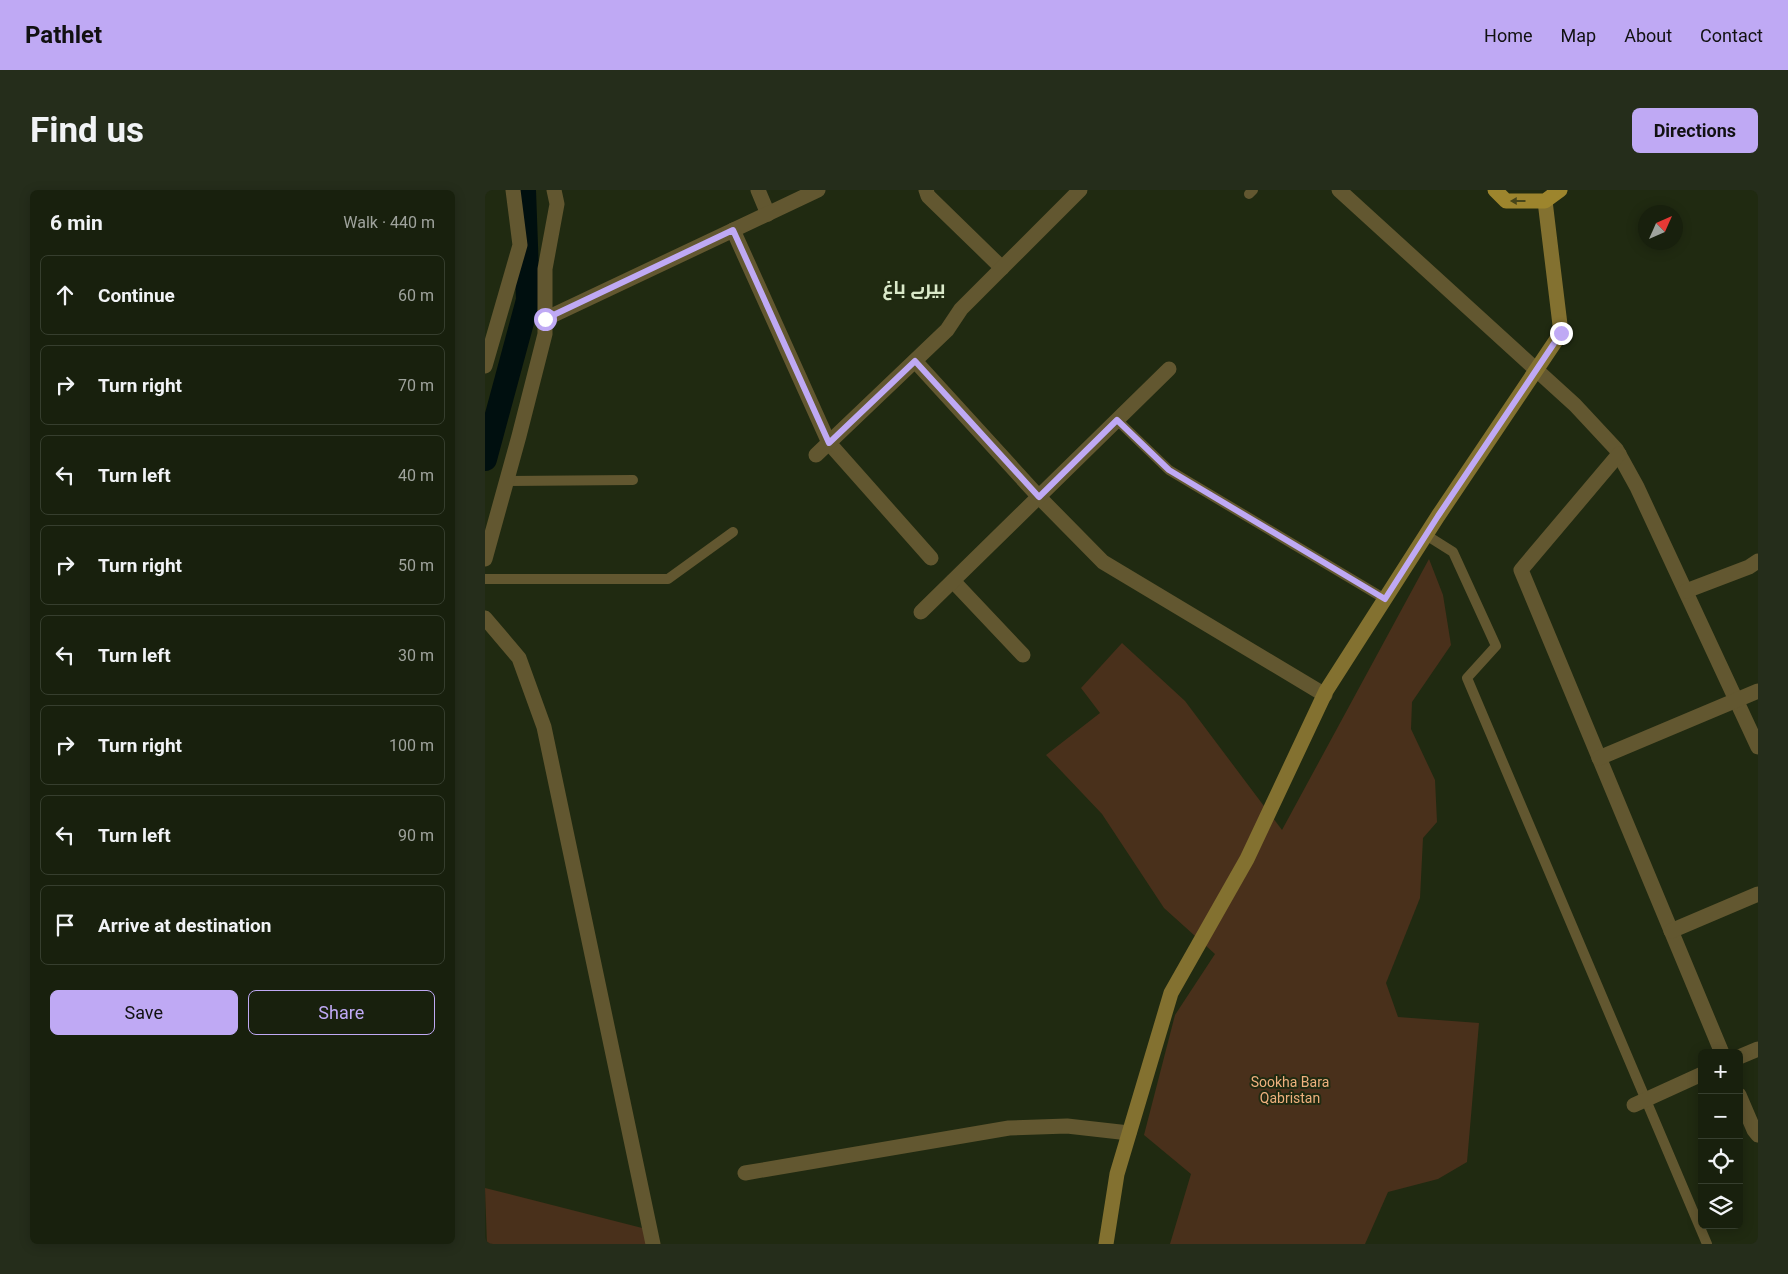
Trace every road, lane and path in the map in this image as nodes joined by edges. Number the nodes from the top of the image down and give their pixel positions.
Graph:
1 (513, 190) edge
2 (554, 190) edge
3 (758, 190) edge
4 (818, 190) edge
5 (926, 190) edge
6 (1080, 190) edge
7 (1339, 190) edge
8 (1495, 190) edge
9 (1559, 190) edge
10 (1544, 195) edge
11 (768, 214) junction
12 (733, 230) junction
13 (1002, 268) junction
14 (545, 319) junction
15 (915, 361) junction
16 (485, 366) edge
17 (1537, 369) junction
18 (1169, 370) dead end
19 (1117, 420) junction
20 (829, 443) junction
21 (1619, 454) junction
22 (817, 455) dead end
23 (633, 480) dead end
24 (507, 481) junction
25 (1039, 497) junction
26 (733, 532) dead end
27 (1426, 535) junction
28 (931, 558) dead end
29 (485, 559) edge
30 (1758, 561) edge
31 (485, 579) edge
32 (953, 581) junction
33 (1686, 591) junction
34 (1385, 599) junction
35 (921, 612) dead end
36 (485, 618) edge
37 (1023, 655) dead end
38 (1758, 691) edge
39 (1325, 695) junction
40 (1736, 700) junction
41 (1758, 747) edge
42 (1599, 758) junction
43 (1758, 894) edge
44 (1671, 930) junction
45 (1720, 1049) edge
46 (1758, 1049) edge
47 (1743, 1055) edge
48 (1698, 1076) edge
49 (1640, 1102) junction
50 (1743, 1104) edge
51 (1129, 1133) junction
52 (1758, 1135) edge
53 (745, 1173) dead end
54 (653, 1244) edge
55 (1106, 1244) edge
56 (1707, 1244) edge

1 - 16 street
2 - 14 street
3 - 11 street
4 - 11 street
5 - 13 street
6 - 13 street
7 - 17 street
10 -> 8 main road
9 - 10 main road
10 - 17 main road
11 - 12 street
12 - 14 street
12 - 20 street
13 - 15 street
14 - 24 street
15 - 20 street
15 - 25 street
17 - 21 street
17 - 27 main road
18 - 19 street
19 - 25 street
19 - 34 lane
20 - 22 street
20 - 28 street
21 - 33 street
21 - 42 street
23 - 24 lane
24 - 29 street
25 - 32 street
25 - 39 street
26 - 31 lane
27 - 34 main road
27 - 49 lane
30 - 33 street
32 - 35 street
32 - 37 street
33 - 40 street
34 - 39 main road
36 - 54 street
38 - 40 street
39 - 51 main road
40 - 41 street
40 - 42 street
42 - 44 street
43 - 44 street
44 - 45 street
46 - 47 street
48 - 49 street
49 - 56 lane
50 - 52 street
51 - 53 street
51 - 55 main road

